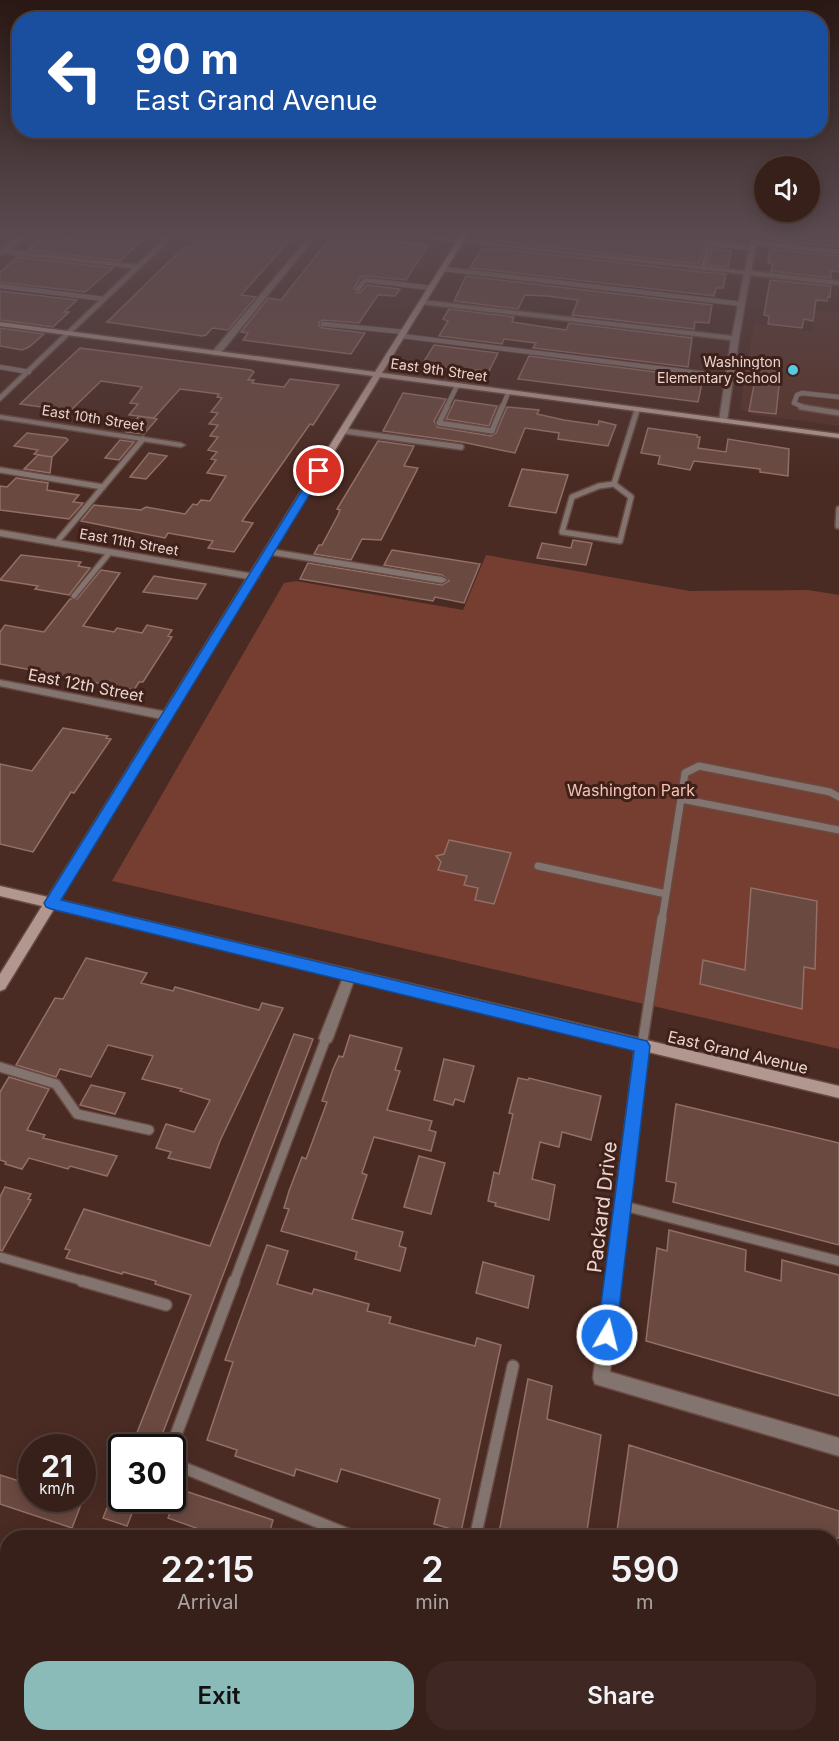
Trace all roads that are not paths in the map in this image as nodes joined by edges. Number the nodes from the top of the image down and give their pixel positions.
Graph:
1 (92, 311) edge
2 (251, 311) edge
3 (417, 311) edge
4 (502, 311) edge
5 (741, 311) edge
6 (0, 324) edge
7 (323, 324) dead end
8 (70, 333) junction
9 (403, 334) junction
10 (735, 338) junction
11 (216, 353) junction
12 (0, 367) edge
13 (29, 372) junction
14 (378, 375) junction
15 (730, 377) junction
16 (457, 386) junction
17 (508, 393) junction
18 (839, 397) edge
19 (0, 399) edge
20 (637, 410) junction
21 (839, 413) edge
22 (0, 417) edge
23 (723, 421) junction
24 (344, 431) junction
25 (839, 436) edge
26 (142, 439) junction
27 (181, 446) dead end
28 (461, 447) dead end
29 (0, 470) edge
30 (614, 484) junction
31 (103, 487) junction
32 (839, 509) edge
33 (838, 526) edge
34 (0, 533) edge
35 (56, 543) junction
36 (110, 552) junction
37 (270, 552) junction
38 (254, 577) junction
39 (442, 580) dead end
40 (74, 596) dead end
41 (0, 683) edge
42 (167, 716) junction
43 (839, 797) edge
44 (681, 799) junction
45 (839, 830) edge
46 (538, 866) dead end
47 (0, 891) edge
48 (666, 894) junction
49 (51, 903) junction
50 (350, 975) junction
51 (0, 985) edge
52 (326, 1038) joint
53 (642, 1046) junction
54 (0, 1067) edge
55 (839, 1092) edge
56 (149, 1130) dead end
57 (624, 1206) junction
58 (0, 1257) edge
59 (839, 1261) edge
60 (166, 1305) dead end
61 (513, 1365) dead end
62 (176, 1434) edge
63 (839, 1447) edge
64 (186, 1469) edge
65 (340, 1530) edge
66 (477, 1530) edge

1 - 8 street
2 - 11 street
3 - 9 street
4 - 10 street
5 - 10 street
6 - 8 street, East 9th Street
7 - 9 lane
8 - 11 street, East 9th Street
8 - 13 street
9 - 14 street
9 - 15 lane
10 - 15 street
11 - 14 street, East 9th Street
12 - 13 lane
13 - 19 street
14 - 16 street, East 9th Street
14 - 24 street
15 - 23 street
16 - 17 street, East 9th Street
16 - 17 lane
17 - 20 street, East 9th Street
18 - 21 lane
20 - 23 street, East 9th Street
20 - 30 lane
22 - 26 street, East 10th Street
23 - 25 street, East 9th Street
24 - 28 lane
24 - 37 street
26 - 27 street, East 10th Street
26 - 31 lane
29 - 31 lane
30 - 30 lane
31 - 35 lane
32 - 33 lane
34 - 35 street, East 11th Street
35 - 36 street, East 11th Street
36 - 38 street, East 11th Street
36 - 40 lane
37 - 38 street
37 - 39 street
38 - 42 street
41 - 42 street, East 12th Street
42 - 49 street
43 - 44 lane
44 - 45 lane
44 - 48 lane
46 - 48 lane
47 - 49 street, East Grand Avenue
48 - 53 lane
49 - 50 street, East Grand Avenue
49 - 51 street
50 - 52 street
50 - 53 street, East Grand Avenue
52 - 62 lane
53 - 55 street, East Grand Avenue
53 - 57 street, Packard Drive
54 - 56 lane
57 - 59 lane
57 - 63 street, Packard Drive
58 - 60 lane
61 - 66 lane
64 - 65 lane

